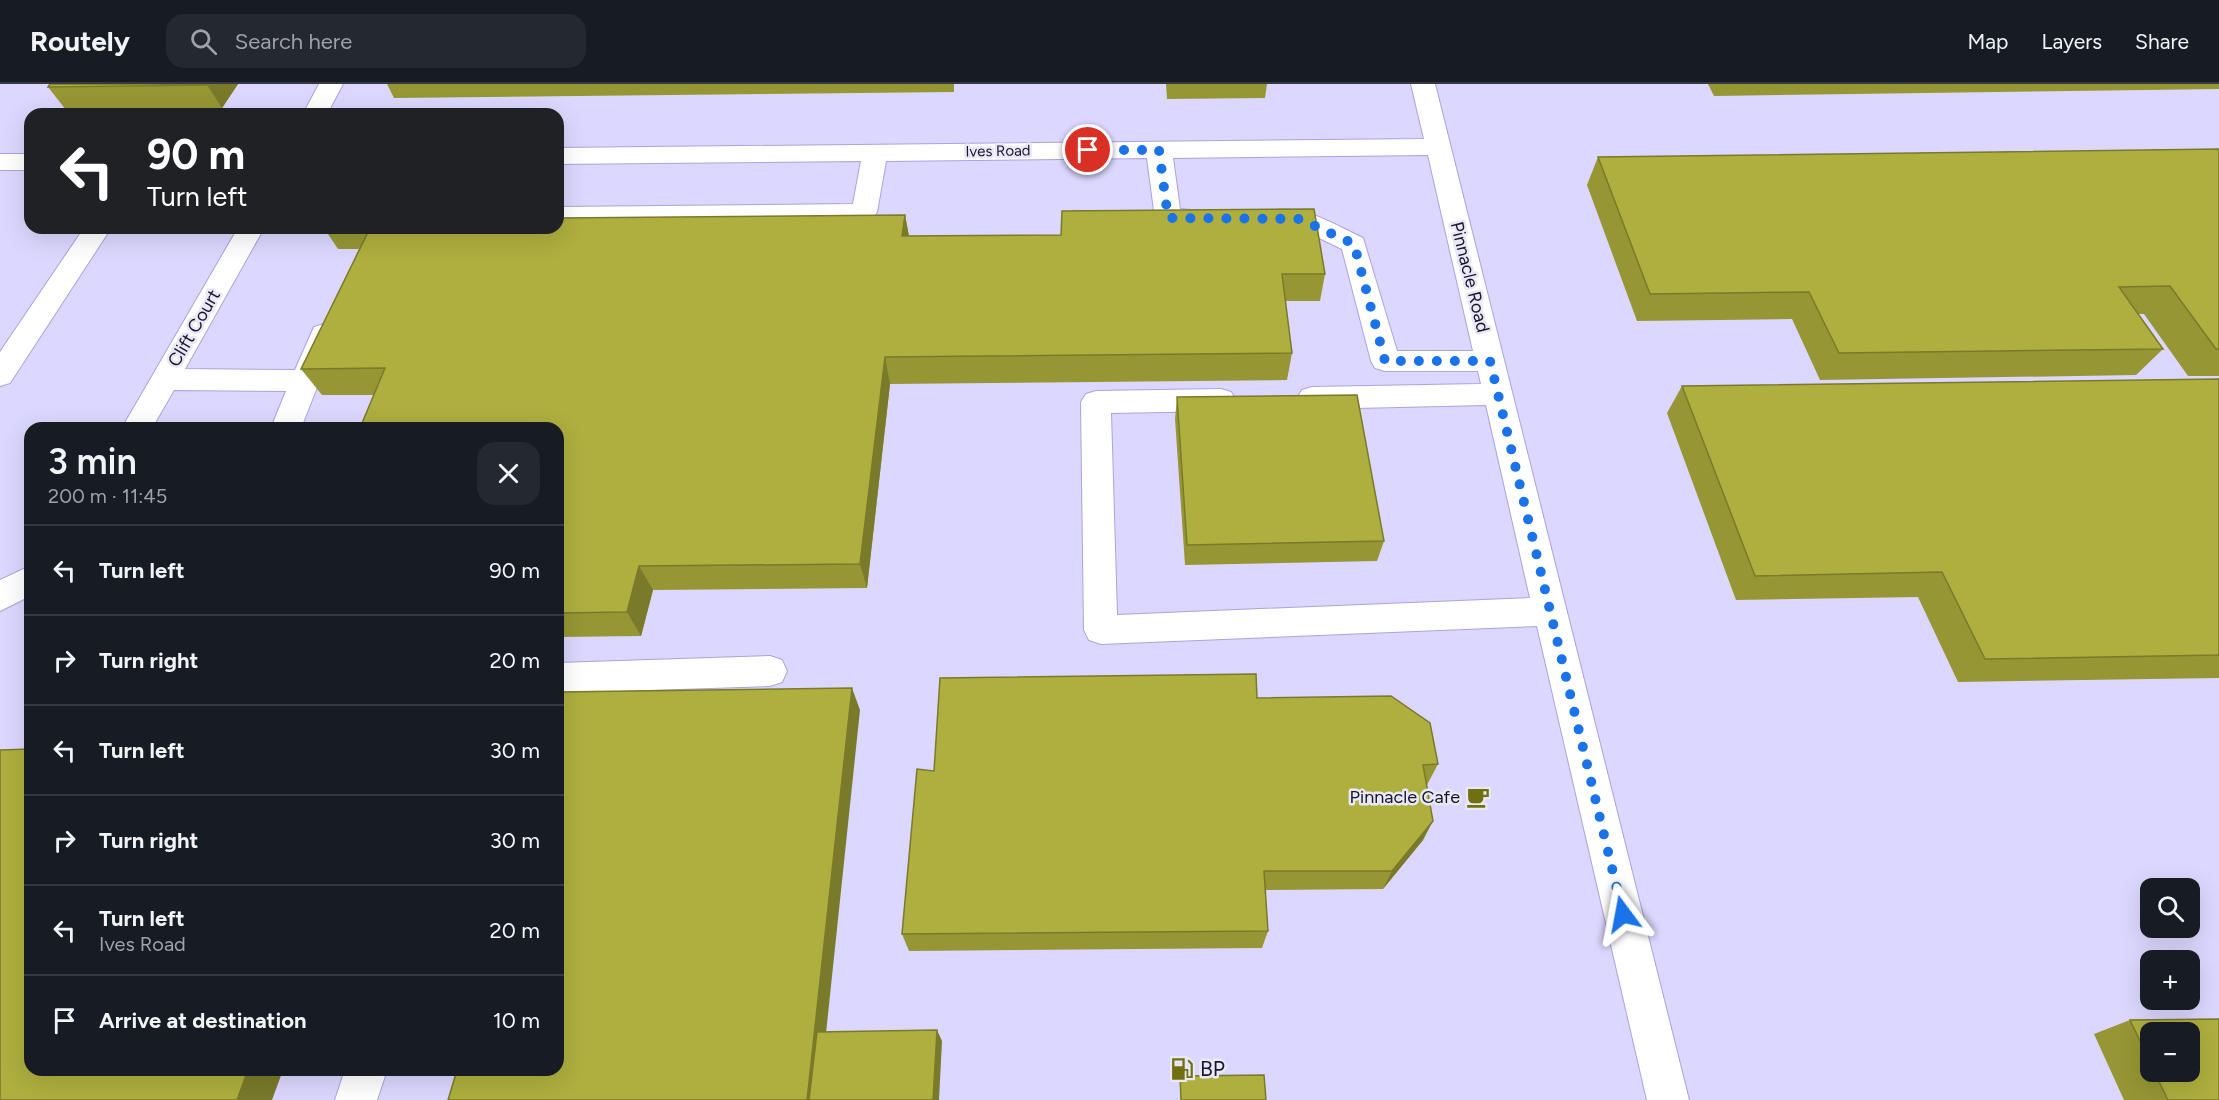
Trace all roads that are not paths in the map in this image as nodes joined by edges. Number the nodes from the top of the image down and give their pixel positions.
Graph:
1 (331, 84) edge
2 (1423, 84) edge
3 (318, 108) edge
4 (1438, 147) junction
5 (1159, 150) junction
6 (875, 153) junction
7 (564, 156) edge
8 (0, 162) edge
9 (24, 162) edge
10 (564, 216) edge
11 (94, 234) edge
12 (248, 234) edge
13 (336, 307) edge
14 (1490, 361) junction
15 (0, 375) edge
16 (165, 379) junction
17 (303, 381) junction
18 (1498, 394) junction
19 (1285, 398) edge
20 (1250, 399) edge
21 (140, 422) edge
22 (288, 422) edge
23 (24, 583) edge
24 (0, 597) edge
25 (1550, 610) junction
26 (770, 671) dead end
27 (564, 678) edge
28 (364, 1076) edge
29 (356, 1100) edge
30 (1668, 1100) edge

1 - 3 street
2 - 4 street, Pinnacle Road
4 - 5 street, Ives Road
4 - 14 street, Pinnacle Road
5 - 6 street, Ives Road
5 - 14 street
6 - 7 street, Ives Road
6 - 10 street
8 - 9 street
11 - 15 street
12 - 16 street, Clift Court
13 - 17 street
14 - 18 street, Pinnacle Road
16 - 17 street
16 - 21 street, Clift Court
17 - 22 street
18 - 19 street
18 - 25 street, Pinnacle Road
20 - 25 street
23 - 24 street
25 - 30 street, Pinnacle Road
26 - 27 street
28 - 29 street

